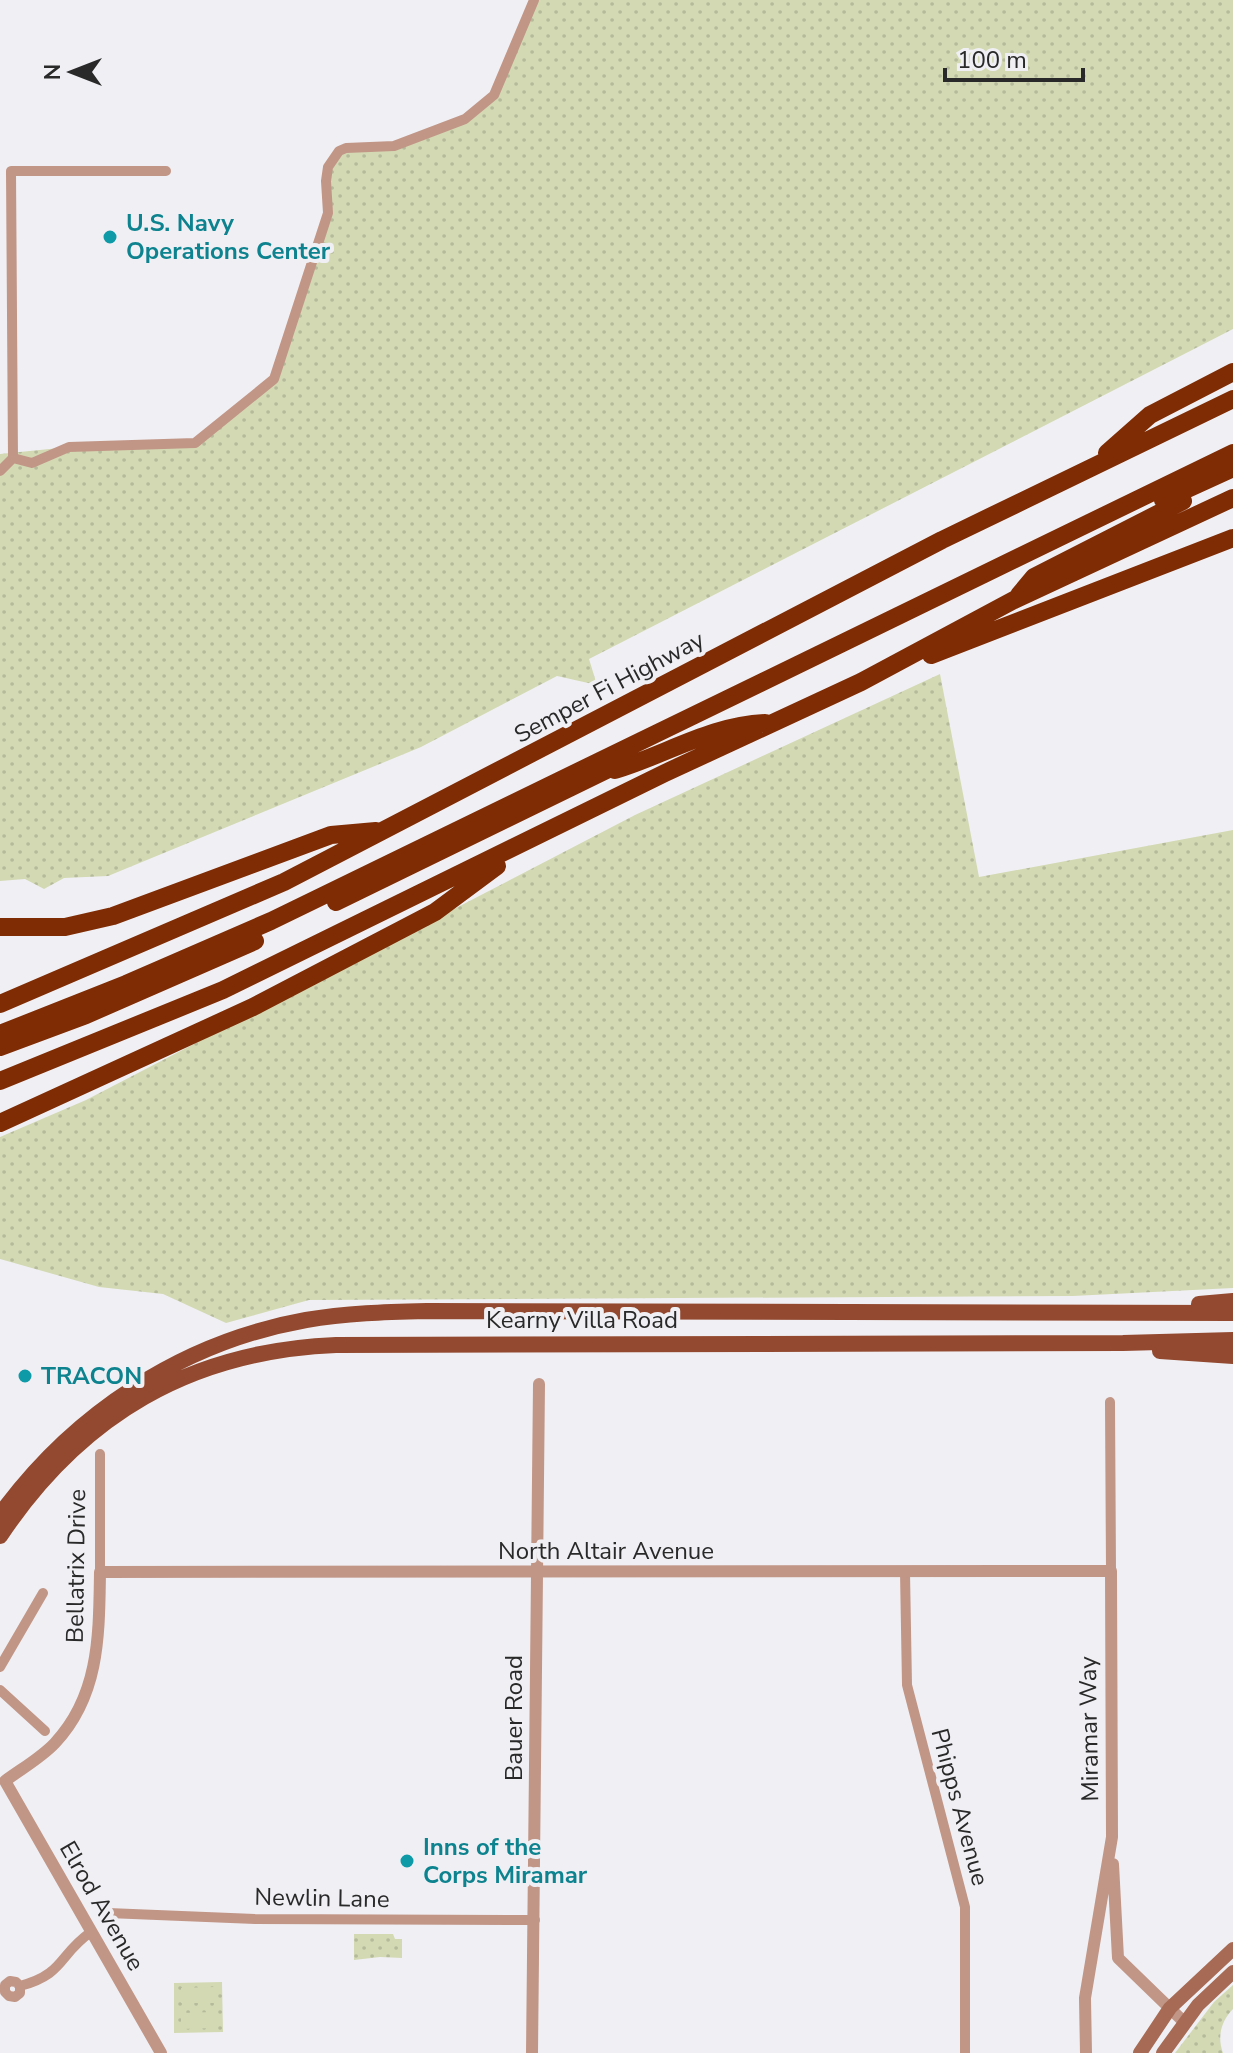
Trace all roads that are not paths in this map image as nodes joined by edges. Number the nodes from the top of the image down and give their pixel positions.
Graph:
1 (534, 0) edge
2 (166, 171) dead end
3 (1233, 372) edge
4 (1233, 399) edge
5 (1233, 453) edge
6 (13, 458) junction
7 (1090, 468) junction
8 (1233, 470) edge
9 (0, 471) edge
10 (1233, 498) edge
11 (1233, 538) edge
12 (1014, 600) junction
13 (861, 682) junction
14 (778, 722) junction
15 (601, 774) junction
16 (387, 831) junction
17 (539, 836) junction
18 (0, 927) edge
19 (0, 1004) edge
20 (0, 1034) edge
21 (0, 1047) edge
22 (0, 1081) edge
23 (0, 1123) edge
24 (1233, 1301) edge
25 (1186, 1313) junction
26 (1233, 1313) edge
27 (1233, 1340) edge
28 (1123, 1343) junction
29 (1233, 1356) edge
30 (539, 1384) dead end
31 (1110, 1402) dead end
32 (100, 1454) dead end
33 (0, 1515) edge
34 (0, 1536) edge
35 (1111, 1571) junction
36 (100, 1572) junction
37 (905, 1572) junction
38 (535, 1573) junction
39 (43, 1593) dead end
40 (0, 1667) edge
41 (0, 1690) edge
42 (45, 1731) dead end
43 (2, 1780) edge
44 (1112, 1837) junction
45 (108, 1913) dead end
46 (535, 1920) junction
47 (91, 1932) junction
48 (1233, 1949) edge
49 (1233, 1972) edge
50 (2, 1993) edge
51 (1170, 2008) junction
52 (1184, 2022) junction
53 (161, 2053) edge
54 (532, 2053) edge
55 (965, 2053) edge
56 (1086, 2053) edge
57 (1140, 2053) edge
58 (1163, 2053) edge

1 - 6 street
2 - 6 street
3 - 7 highway
4 - 7 highway, Semper Fi Highway
5 - 20 highway
6 - 9 street
7 - 16 highway, Semper Fi Highway
8 - 12 highway
8 - 15 highway
10 - 12 highway
11 - 13 highway
12 - 13 highway
13 - 14 highway
14 - 15 highway
14 - 17 highway
15 - 21 highway
16 - 18 highway
16 - 19 highway, Semper Fi Highway
17 - 22 highway
17 - 23 highway
24 - 25 main road
25 - 26 main road, Kearny Villa Road
25 - 33 main road, Kearny Villa Road
27 - 28 main road, Kearny Villa Road
28 - 29 main road
28 - 34 main road, Kearny Villa Road
30 - 38 street, Bauer Road
31 - 35 street, Miramar Way
32 - 36 street, Bellatrix Drive
35 - 37 street, North Altair Avenue
35 - 44 street, Miramar Way
36 - 38 street, North Altair Avenue
36 - 43 street, Bellatrix Drive
37 - 38 street, North Altair Avenue
37 - 55 street, Phipps Avenue
38 - 46 street, Bauer Road
39 - 40 street
41 - 42 street
43 - 47 street, Elrod Avenue
44 - 51 street
44 - 56 street, Miramar Way
45 - 46 street, Newlin Lane
46 - 54 street, Bauer Road
47 - 50 street
47 - 53 street, Elrod Avenue
48 - 51 main road
49 - 52 main road
51 - 52 street
51 - 57 main road
52 - 58 main road

